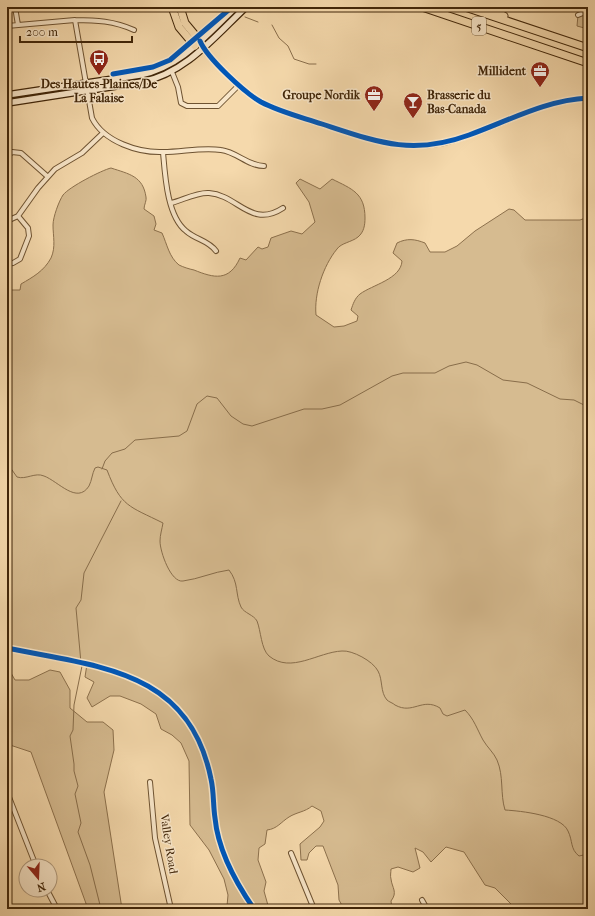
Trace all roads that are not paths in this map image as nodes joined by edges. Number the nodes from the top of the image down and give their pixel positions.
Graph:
1 (15, 7) edge
2 (172, 7) edge
3 (180, 7) edge
4 (236, 7) edge
5 (246, 7) edge
6 (422, 7) edge
7 (465, 7) edge
8 (484, 7) edge
9 (588, 11) edge
10 (578, 15) dead end
11 (75, 20) junction
12 (18, 25) junction
13 (7, 26) edge
14 (134, 30) dead end
15 (543, 33) junction
16 (199, 45) junction
17 (588, 48) edge
18 (588, 63) edge
19 (172, 72) junction
20 (85, 83) junction
21 (239, 85) junction
22 (87, 90) junction
23 (7, 95) edge
24 (588, 98) edge
25 (7, 103) edge
26 (103, 133) junction
27 (163, 152) junction
28 (7, 157) edge
29 (264, 166) dead end
30 (47, 176) junction
31 (171, 203) junction
32 (282, 208) dead end
33 (18, 216) junction
34 (7, 221) edge
35 (216, 251) dead end
36 (7, 264) edge
37 (150, 782) dead end
38 (7, 792) edge
39 (291, 853) dead end
40 (33, 858) edge
41 (51, 898) edge
42 (422, 900) dead end
43 (57, 909) edge
44 (171, 909) edge
45 (314, 909) edge
46 (427, 909) edge

1 - 12 street
2 - 16 highway
3 - 16 highway
4 - 16 street
5 - 16 street
6 - 18 highway, 5
7 - 15 highway, 5
8 - 15 highway
9 - 10 street
11 - 12 street
11 - 14 street
11 - 20 street
12 - 13 street
15 - 17 highway, 5
16 - 19 street
16 - 20 street
16 - 21 street
19 - 21 street
19 - 22 street
20 - 22 street
20 - 23 street
21 - 24 street
22 - 25 street
22 - 26 street
26 - 27 street
26 - 30 street
27 - 29 street
27 - 31 street
28 - 30 street
30 - 33 street
31 - 32 street
31 - 35 street
33 - 34 street
33 - 36 street
37 - 44 street, Valley Road
38 - 40 street
39 - 45 street
41 - 43 street
42 - 46 street

